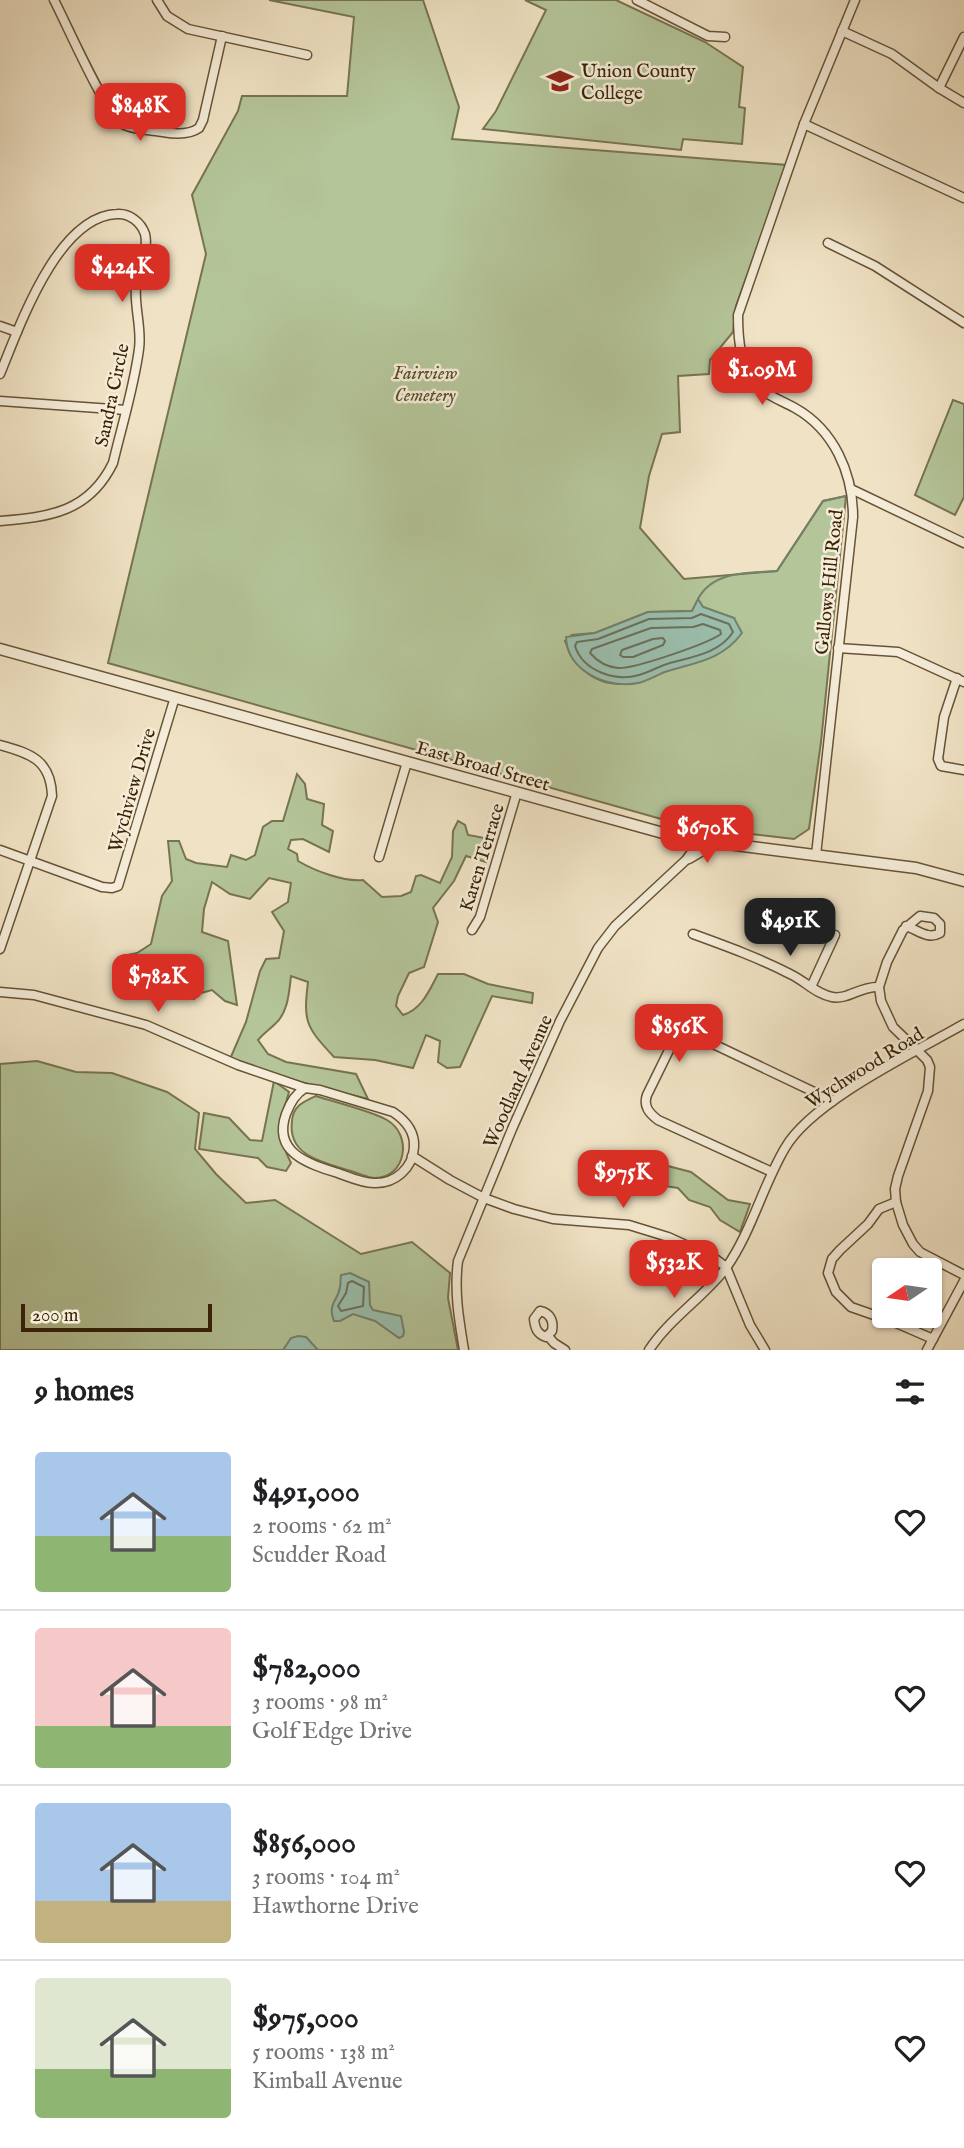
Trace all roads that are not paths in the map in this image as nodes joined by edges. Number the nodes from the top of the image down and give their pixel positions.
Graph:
1 (54, 0) edge
2 (157, 0) edge
3 (637, 0) edge
4 (855, 0) edge
5 (842, 31) junction
6 (222, 36) junction
7 (725, 37) dead end
8 (964, 37) edge
9 (307, 55) dead end
10 (939, 88) junction
11 (961, 102) edge
12 (804, 124) junction
13 (964, 198) edge
14 (828, 243) dead end
15 (964, 323) edge
16 (0, 326) edge
17 (18, 332) junction
18 (0, 374) edge
19 (0, 401) edge
20 (126, 410) junction
21 (851, 489) junction
22 (0, 522) edge
23 (964, 543) edge
24 (838, 648) junction
25 (0, 649) edge
26 (961, 680) edge
27 (175, 697) junction
28 (0, 745) edge
29 (407, 762) junction
30 (964, 770) edge
31 (517, 792) junction
32 (695, 841) junction
33 (716, 844) junction
34 (0, 850) edge
35 (816, 855) junction
36 (379, 856) dead end
37 (686, 860) junction
38 (30, 861) junction
39 (964, 881) edge
40 (906, 926) dead end
41 (472, 930) dead end
42 (693, 934) dead end
43 (835, 935) dead end
44 (2, 938) edge
45 (0, 949) edge
46 (811, 987) junction
47 (880, 987) junction
48 (0, 992) edge
49 (964, 1024) edge
50 (918, 1051) junction
51 (305, 1088) junction
52 (833, 1101) junction
53 (412, 1156) junction
54 (772, 1172) junction
55 (484, 1198) junction
56 (896, 1202) junction
57 (726, 1268) junction
58 (964, 1275) edge
59 (964, 1281) edge
60 (548, 1336) dead end
61 (933, 1339) junction
62 (464, 1350) edge
63 (565, 1350) edge
64 (649, 1350) edge
65 (765, 1350) edge
66 (927, 1350) edge

1 - 6 street
2 - 6 street
3 - 7 street
4 - 5 street, Gallows Hill Road
5 - 10 street
5 - 12 street, Gallows Hill Road
6 - 9 street
8 - 10 street
10 - 11 street
12 - 13 street
12 - 21 street, Gallows Hill Road
14 - 15 street
16 - 17 street
17 - 18 street, Sandra Circle
17 - 20 street, Sandra Circle
19 - 20 street
20 - 22 street, Sandra Circle
21 - 23 street
21 - 24 street, Gallows Hill Road
24 - 26 street
24 - 35 street, Gallows Hill Road
25 - 27 street, East Broad Street
26 - 30 street
27 - 29 street, East Broad Street
27 - 38 street, Wychview Drive
28 - 38 street
29 - 31 street, East Broad Street
29 - 36 street
31 - 32 street, East Broad Street
31 - 41 street, Karen Terrace
32 - 33 street, East Broad Street
32 - 37 street, Woodland Avenue
33 - 35 street, East Broad Street
33 - 37 street, Woodland Avenue
34 - 38 street
35 - 39 street, East Broad Street
37 - 55 street, Woodland Avenue
38 - 44 street
40 - 47 street
42 - 46 street
43 - 46 street
44 - 45 street
46 - 47 street
47 - 50 street
48 - 51 street
49 - 50 street, Wychwood Road
50 - 52 street, Wychwood Road
50 - 56 street
51 - 53 street
51 - 53 street
52 - 54 street, Wychwood Road
52 - 54 street
53 - 55 street
54 - 57 street, Wychwood Road
55 - 57 street
55 - 62 street, Woodland Avenue
56 - 58 street
56 - 61 street
57 - 64 street, Wychwood Road
57 - 65 street
59 - 61 street
60 - 63 street
61 - 66 street

